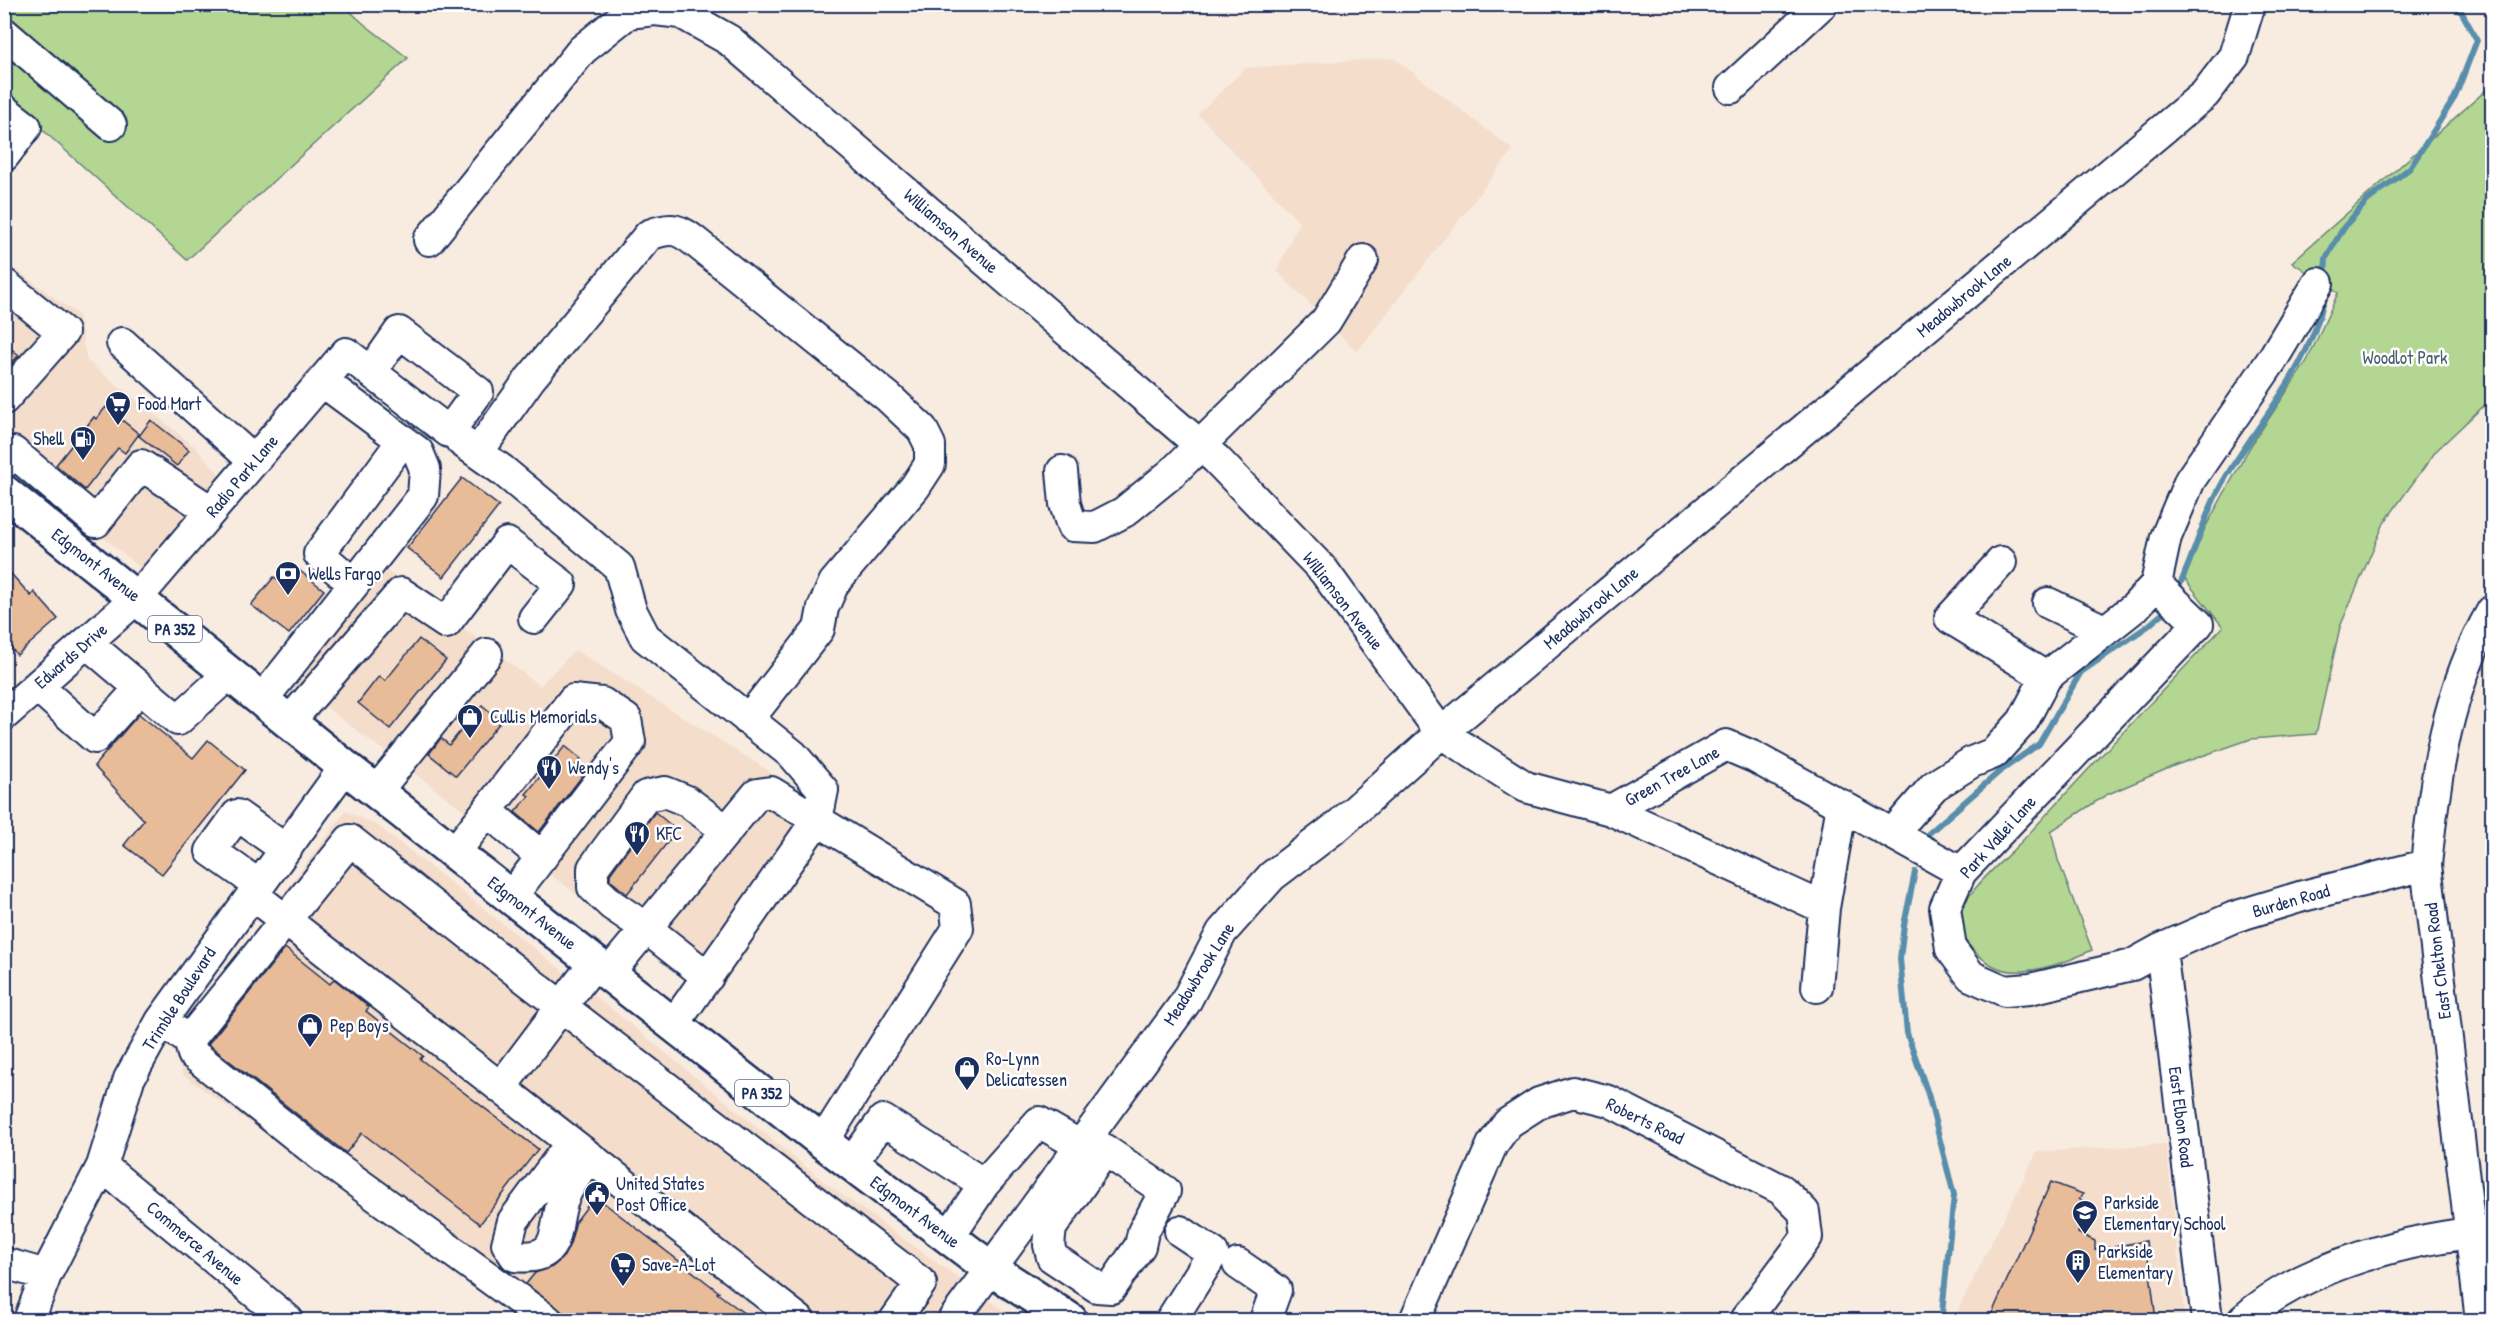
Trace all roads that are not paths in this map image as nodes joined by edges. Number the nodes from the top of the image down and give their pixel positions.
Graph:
1 (1822, 4) edge
2 (2250, 4) edge
3 (685, 7) edge
4 (4, 33) edge
5 (1731, 88) dead end
6 (4, 110) edge
7 (111, 125) dead end
8 (4, 156) edge
9 (429, 240) dead end
10 (1363, 260) dead end
11 (2318, 283) dead end
12 (4, 284) edge
13 (122, 343) dead end
14 (371, 372) junction
15 (322, 381) junction
16 (4, 399) edge
17 (449, 432) junction
18 (403, 441) junction
19 (1200, 444) junction
20 (478, 452) junction
21 (254, 461) junction
22 (4, 464) edge
23 (1062, 471) dead end
24 (4, 492) edge
25 (211, 511) junction
26 (2001, 562) dead end
27 (354, 584) junction
28 (2156, 584) junction
29 (137, 598) junction
30 (2048, 603) dead end
31 (2493, 611) edge
32 (534, 618) dead end
33 (2104, 630) junction
34 (87, 643) junction
35 (487, 654) dead end
36 (230, 674) junction
37 (2046, 676) junction
38 (140, 688) junction
39 (16, 699) edge
40 (262, 700) junction
41 (748, 720) junction
42 (289, 722) junction
43 (1442, 733) junction
44 (345, 767) junction
45 (376, 792) junction
46 (1842, 805) junction
47 (1611, 810) junction
48 (487, 811) junction
49 (817, 820) junction
50 (727, 831) junction
51 (1893, 833) junction
52 (285, 849) junction
53 (455, 852) junction
54 (542, 857) junction
55 (2426, 865) junction
56 (1961, 872) junction
57 (255, 889) junction
58 (512, 897) junction
59 (1824, 908) junction
60 (285, 920) junction
61 (646, 928) junction
62 (2161, 949) junction
63 (602, 968) junction
64 (708, 977) junction
65 (1817, 987) dead end
66 (562, 1006) junction
67 (161, 1020) junction
68 (674, 1024) junction
69 (189, 1040) junction
70 (501, 1087) junction
71 (823, 1142) junction
72 (1091, 1145) junction
73 (581, 1150) junction
74 (851, 1164) junction
75 (102, 1166) junction
76 (984, 1184) junction
77 (1180, 1231) dead end
78 (2481, 1232) edge
79 (948, 1238) junction
80 (515, 1256) junction
81 (4, 1263) edge
82 (1238, 1264) dead end
83 (991, 1269) junction
84 (46, 1275) junction
85 (495, 1281) junction
86 (1097, 1287) junction
87 (902, 1318) edge
88 (1065, 1319) edge
89 (29, 1320) edge
90 (288, 1320) edge
91 (547, 1320) edge
92 (799, 1320) edge
93 (952, 1320) edge
94 (1171, 1320) edge
95 (1265, 1320) edge
96 (1415, 1320) edge
97 (1744, 1320) edge
98 (2206, 1320) edge
99 (2243, 1320) edge
100 (2481, 1320) edge

1 - 5 street
2 - 43 street, Meadowbrook Lane
3 - 9 street, Williamson Avenue
3 - 19 street, Williamson Avenue
4 - 7 street
6 - 8 street
10 - 19 street
11 - 28 street
12 - 16 street
13 - 21 street
14 - 15 street, Radio Park Lane
14 - 17 street
14 - 17 street
15 - 18 street
15 - 21 street, Radio Park Lane
17 - 20 street
18 - 27 street
18 - 27 street
19 - 23 street
19 - 43 street, Williamson Avenue
20 - 41 street
20 - 41 street
21 - 25 street, Radio Park Lane
22 - 25 street
24 - 29 main road, Edgmont Avenue / PA 352
25 - 29 street, Radio Park Lane
26 - 37 street
27 - 40 street
28 - 33 street
28 - 56 street, Park Vallei Lane
29 - 34 street, Edwards Drive
29 - 36 main road, Edgmont Avenue / PA 352
30 - 33 street
31 - 55 street, East Chelton Road
32 - 42 street
33 - 37 street
34 - 38 street
34 - 39 street, Edwards Drive
35 - 45 street
36 - 38 street
36 - 40 main road, Edgmont Avenue / PA 352
37 - 51 street
38 - 39 street
40 - 42 main road, Edgmont Avenue / PA 352
41 - 49 street
42 - 44 main road, Edgmont Avenue / PA 352
43 - 47 street, Green Tree Lane
43 - 72 street, Meadowbrook Lane
44 - 45 main road, Edgmont Avenue / PA 352
44 - 52 street, Trimble Boulevard
45 - 53 main road, Edgmont Avenue / PA 352
46 - 47 street, Green Tree Lane
46 - 51 street, Green Tree Lane
46 - 59 street
47 - 59 street
48 - 53 street
48 - 54 street
48 - 54 street
49 - 50 street
49 - 64 street
49 - 71 street
50 - 61 street
50 - 61 street
51 - 56 street, Green Tree Lane
52 - 57 street, Trimble Boulevard
52 - 57 street
53 - 58 main road, Edgmont Avenue / PA 352
54 - 58 street
55 - 62 street, Burden Road
55 - 78 street, East Chelton Road
56 - 62 street, Park Vallei Lane
57 - 60 street
57 - 67 street, Trimble Boulevard
58 - 63 main road, Edgmont Avenue / PA 352
59 - 65 street
60 - 66 street
60 - 69 street
60 - 70 street
61 - 63 street
61 - 64 street
62 - 98 street, East Elbon Road
63 - 66 street
63 - 68 main road, Edgmont Avenue / PA 352
64 - 68 street
66 - 70 street
66 - 87 street
67 - 69 street
67 - 75 street, Trimble Boulevard
68 - 71 main road, Edgmont Avenue / PA 352
69 - 85 street
70 - 73 street
71 - 74 main road, Edgmont Avenue / PA 352
72 - 76 street
72 - 83 street, Meadowbrook Lane
72 - 86 street
72 - 86 street
73 - 80 street
73 - 80 street
73 - 92 street
74 - 76 street
74 - 79 main road, Edgmont Avenue / PA 352
75 - 84 street, Trimble Boulevard
75 - 90 street, Commerce Avenue
76 - 79 street
77 - 94 street
78 - 99 street
78 - 100 street, East Chelton Road
79 - 83 main road, Edgmont Avenue / PA 352
80 - 85 street
81 - 84 street
82 - 95 street
83 - 88 main road, Edgmont Avenue / PA 352
83 - 93 street, Meadowbrook Lane
84 - 89 street, Trimble Boulevard
85 - 91 street
86 - 88 street
96 - 97 street, Roberts Road

